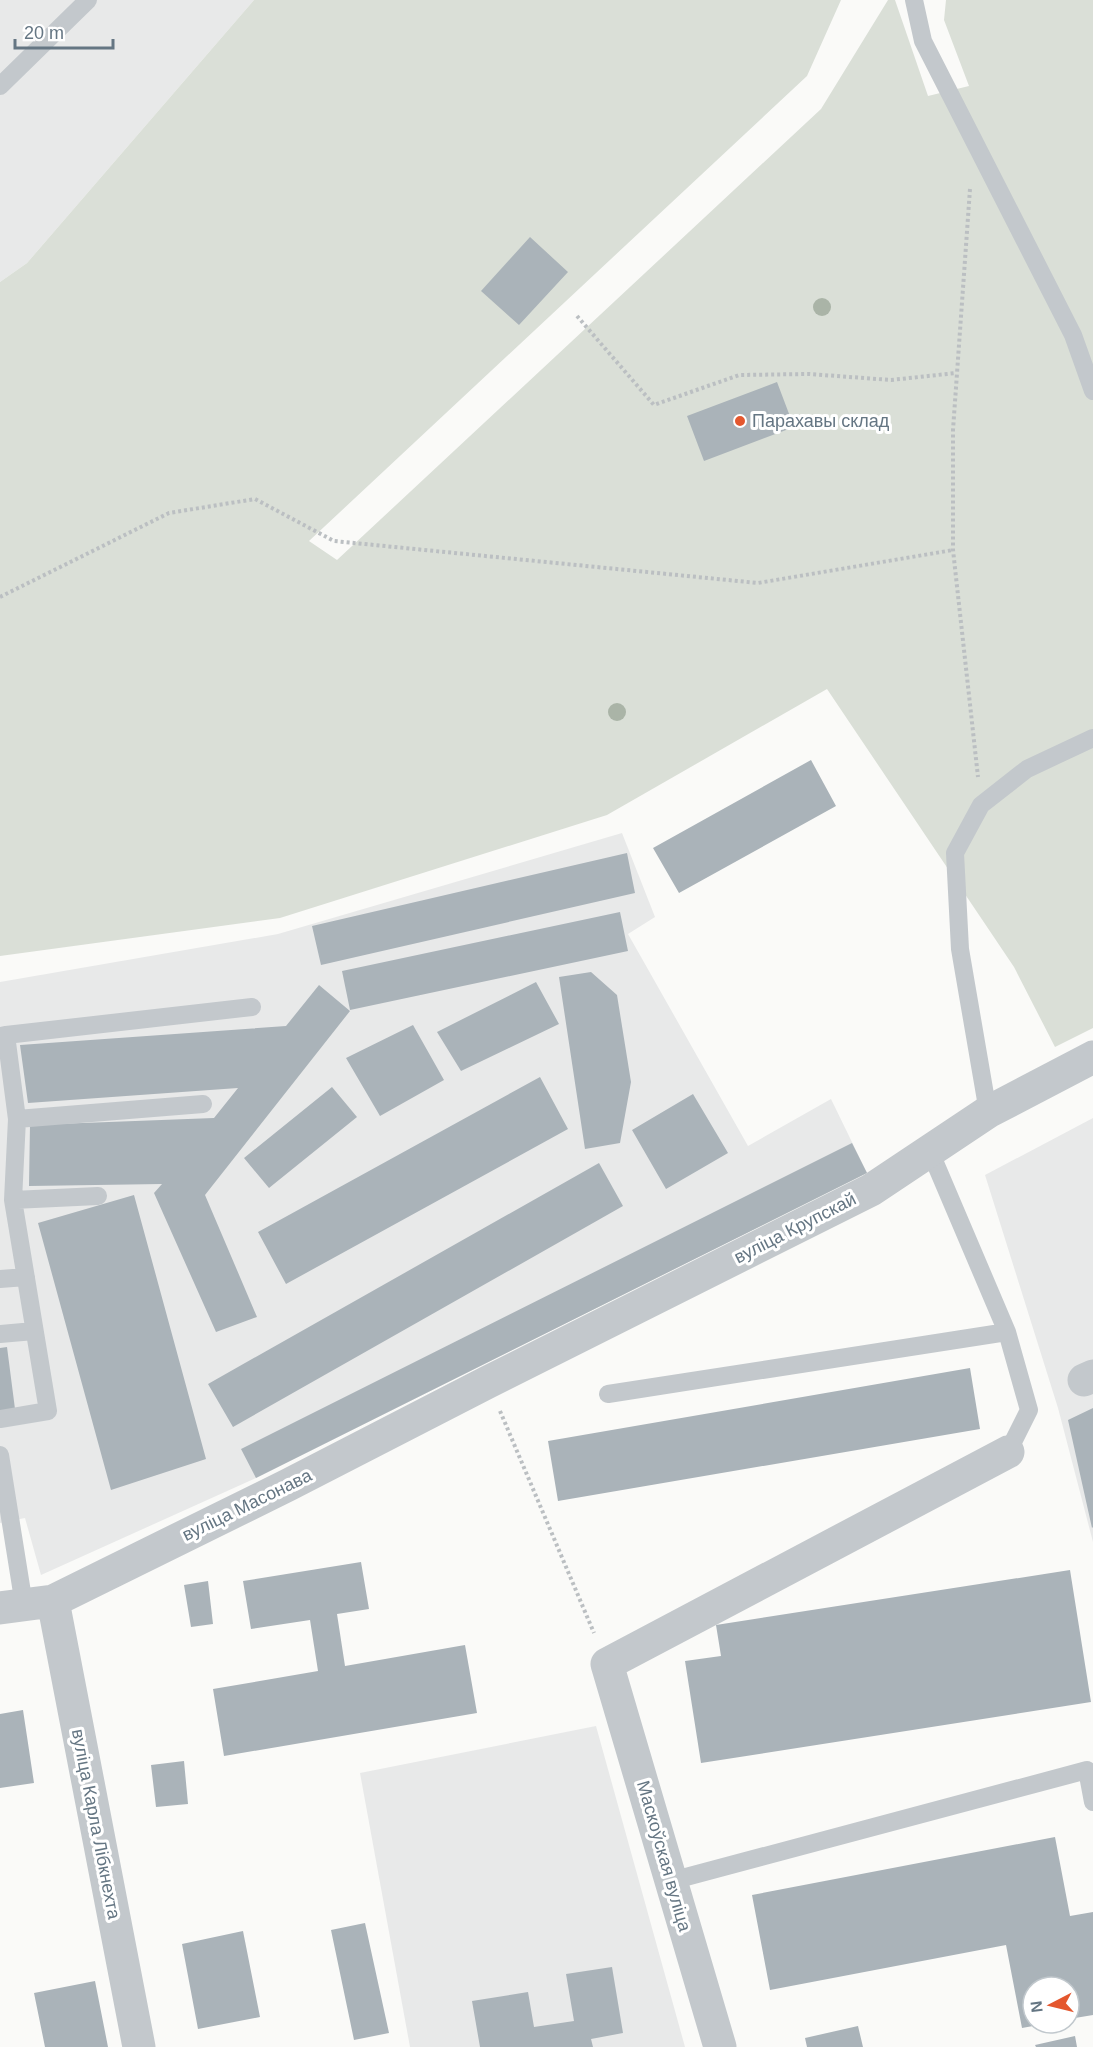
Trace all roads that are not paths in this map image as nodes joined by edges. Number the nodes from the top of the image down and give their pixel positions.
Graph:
1 (88, 0) edge
2 (914, 0) edge
3 (0, 86) edge
4 (1093, 391) edge
5 (1093, 738) edge
6 (252, 1007) dead end
7 (3, 1036) edge
8 (1093, 1057) edge
9 (203, 1104) dead end
10 (988, 1112) junction
11 (17, 1119) junction
12 (930, 1151) junction
13 (9, 1191) edge
14 (98, 1196) dead end
15 (26, 1277) junction
16 (0, 1279) edge
17 (34, 1331) junction
18 (1007, 1332) junction
19 (0, 1334) edge
20 (488, 1382) joint
21 (608, 1394) dead end
22 (0, 1419) edge
23 (1008, 1452) joint
24 (0, 1455) edge
25 (26, 1604) edge
26 (1093, 1802) edge
27 (671, 1881) junction
28 (139, 2047) edge
29 (720, 2047) edge

1 - 3 lane
2 - 4 lane
5 - 10 lane
6 - 7 lane
7 - 11 lane
8 - 10 street, вуліца Крупскай
9 - 11 lane
10 - 12 street, вуліца Крупскай
11 - 13 lane
12 - 18 lane
12 - 20 street, вуліца Крупскай
13 - 14 lane
13 - 15 lane
15 - 16 lane
15 - 17 lane
17 - 19 lane
17 - 22 lane
18 - 21 lane
18 - 23 lane
20 - 25 street, вуліца Масонава
23 - 27 street, Маскоўская вуліца
24 - 25 lane
25 - 28 street, вуліца Карла Лібкнехта
26 - 27 lane
27 - 29 street, Маскоўская вуліца

